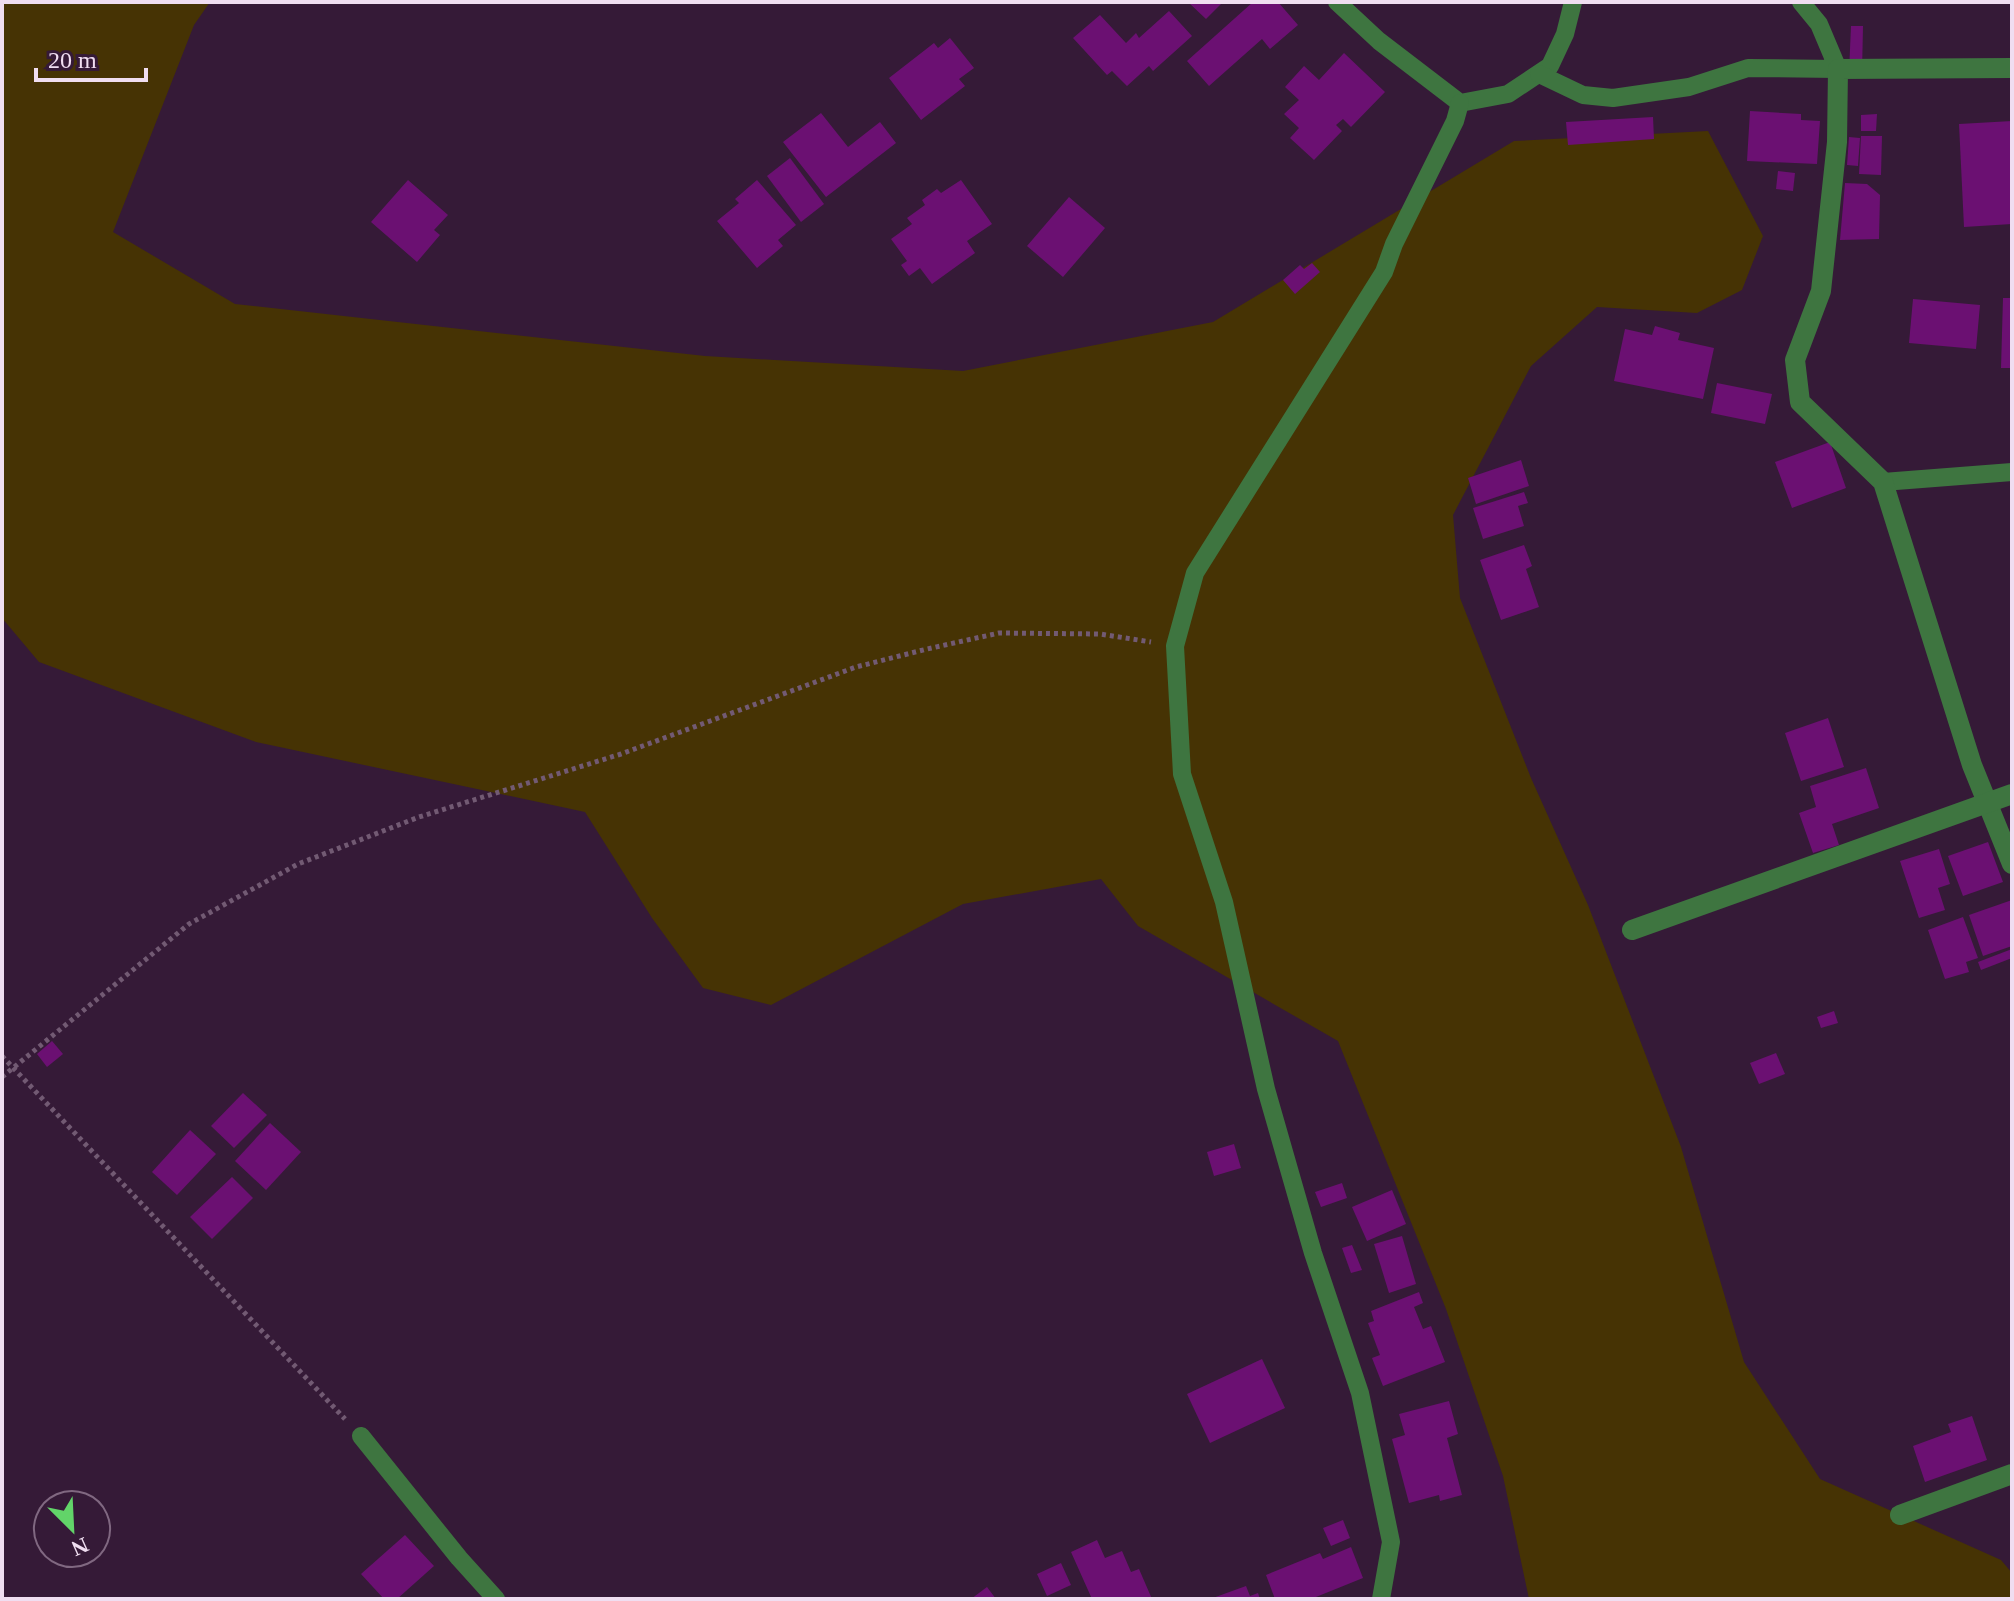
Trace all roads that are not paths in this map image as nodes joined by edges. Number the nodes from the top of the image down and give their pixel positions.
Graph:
1 (1337, 2) edge
2 (1573, 2) edge
3 (1801, 2) edge
4 (2012, 68) edge
5 (1838, 69) junction
6 (1539, 74) junction
7 (1460, 103) junction
8 (2012, 472) edge
9 (1883, 482) junction
10 (2012, 794) edge
11 (1987, 803) junction
12 (2012, 864) edge
13 (1632, 930) dead end
14 (361, 1436) road end
15 (2012, 1474) edge
16 (1900, 1515) dead end
17 (496, 1599) edge
18 (1381, 1599) edge

1 - 7 lane
2 - 6 lane
3 - 5 lane
4 - 5 street
5 - 6 lane
5 - 9 street
6 - 7 lane
7 - 18 lane
8 - 9 lane
9 - 11 street
10 - 11 street
11 - 12 street
11 - 13 street
14 - 17 lane
15 - 16 street

